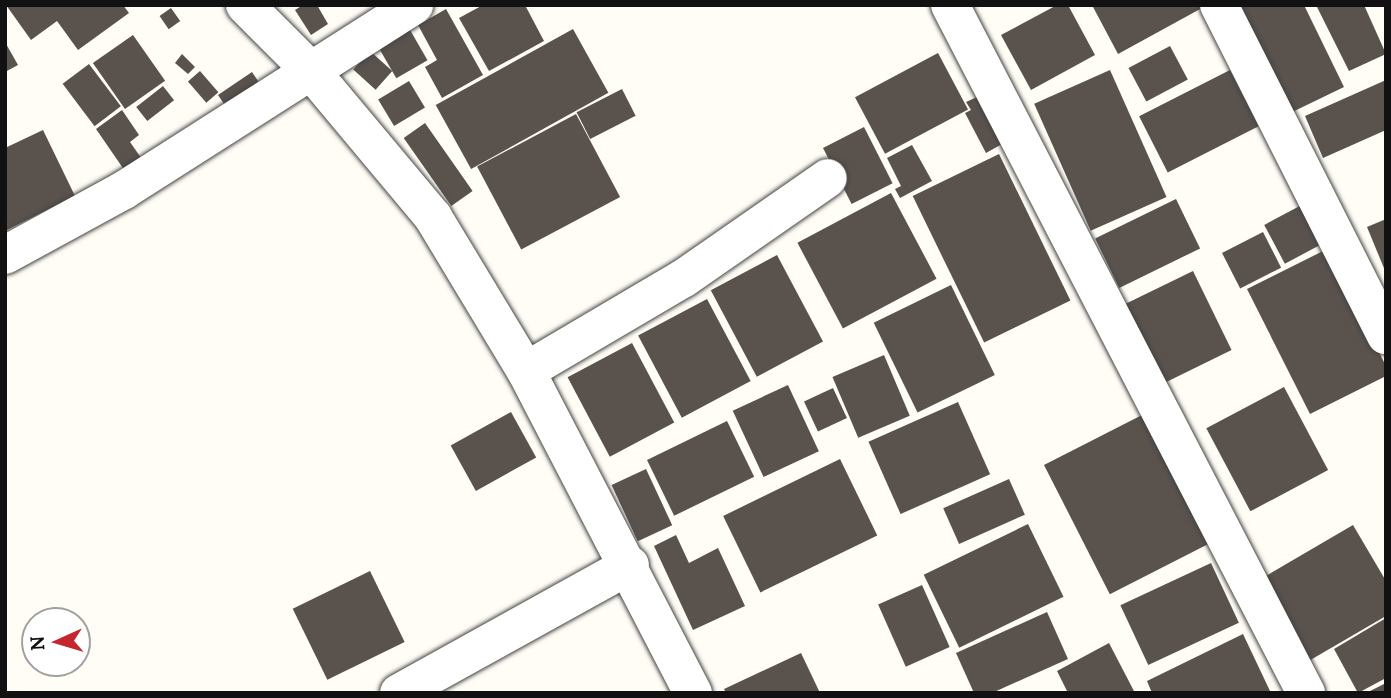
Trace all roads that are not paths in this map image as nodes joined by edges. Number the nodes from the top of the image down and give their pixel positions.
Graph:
1 (245, 5) edge
2 (414, 5) edge
3 (950, 5) edge
4 (1219, 5) edge
5 (311, 71) junction
6 (828, 178) dead end
7 (5, 255) edge
8 (1386, 334) edge
9 (526, 371) junction
10 (630, 565) junction
11 (399, 693) edge
12 (694, 693) edge
13 (1306, 693) edge

1 - 5 street
2 - 5 street
3 - 13 street
4 - 8 street
5 - 7 street
5 - 9 street
6 - 9 street
9 - 10 street
10 - 11 street
10 - 12 street

